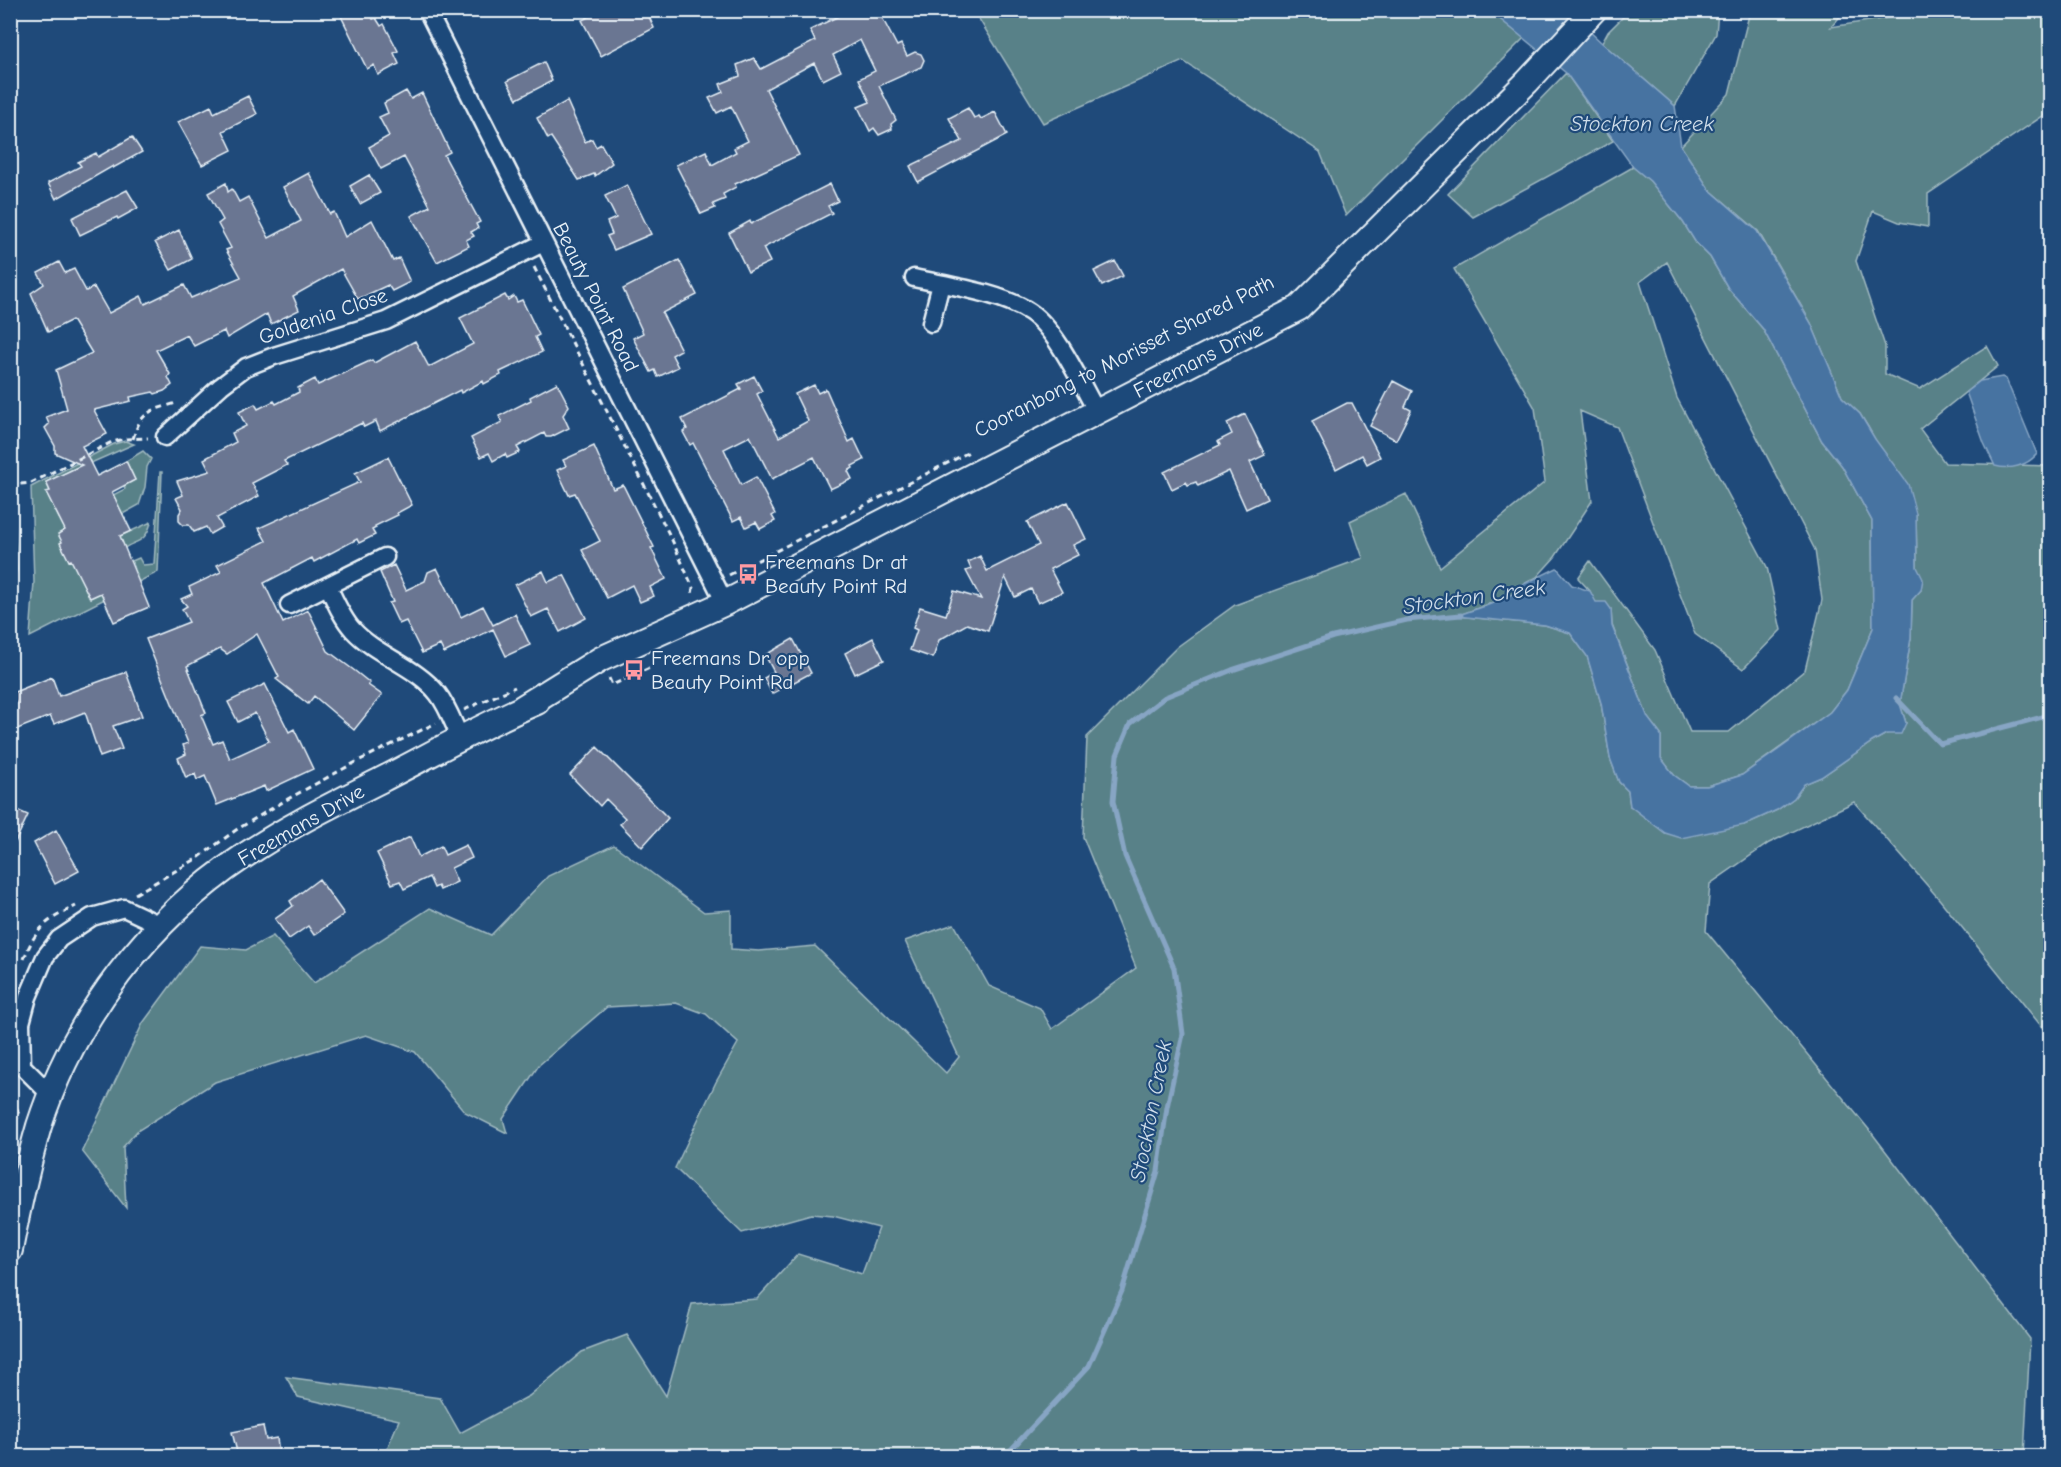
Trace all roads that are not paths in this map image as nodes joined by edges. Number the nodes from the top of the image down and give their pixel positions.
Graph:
1 (427, 10) edge
2 (1594, 10) edge
3 (543, 243) junction
4 (914, 278) dead end
5 (941, 284) junction
6 (931, 323) dead end
7 (1097, 412) junction
8 (165, 437) road end
9 (385, 557) dead end
10 (328, 586) junction
11 (720, 593) junction
12 (290, 605) dead end
13 (461, 740) junction
14 (160, 925) junction
15 (51, 1095) junction
16 (10, 1250) edge

1 - 3 street, Beauty Point Road
2 - 7 main road, Freemans Drive
3 - 8 street, Goldenia Close
3 - 11 street, Beauty Point Road
4 - 5 street
5 - 6 street
5 - 7 street
7 - 11 main road, Freemans Drive
9 - 10 street
10 - 12 street
10 - 13 street
11 - 13 main road, Freemans Drive
13 - 14 main road, Freemans Drive
14 - 15 main road, Freemans Drive
14 - 15 street
15 - 16 main road, Freemans Drive

